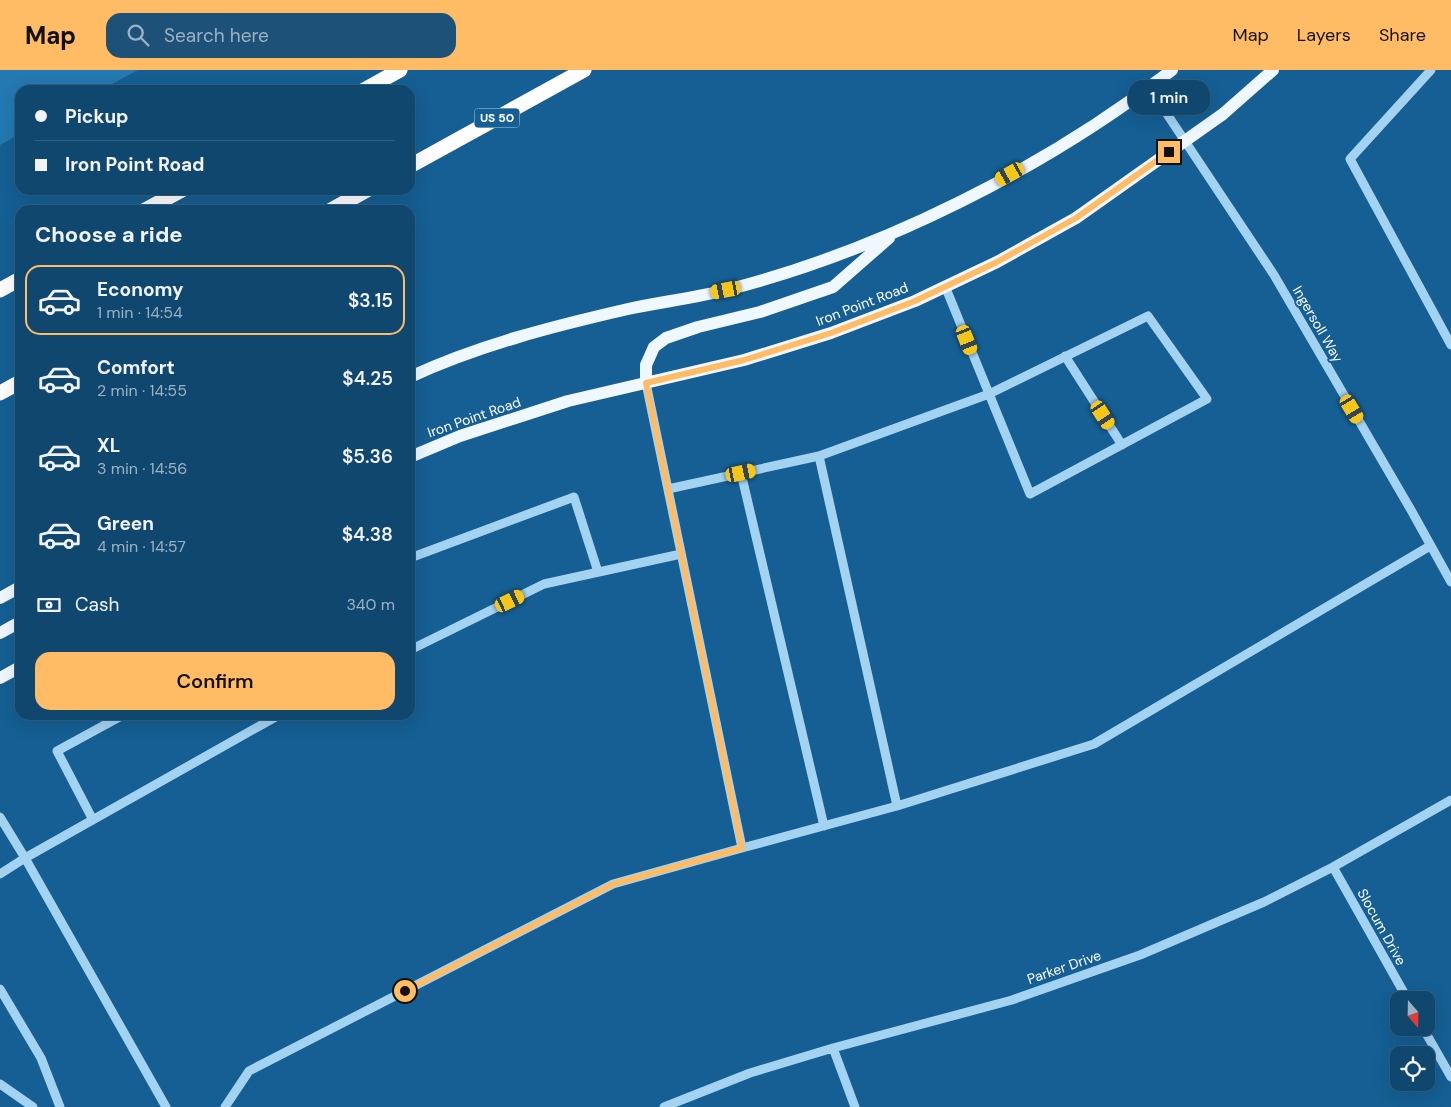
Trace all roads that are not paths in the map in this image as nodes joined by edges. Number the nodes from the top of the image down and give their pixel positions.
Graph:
1 (400, 70) edge
2 (584, 70) edge
3 (1172, 70) edge
4 (1273, 70) edge
5 (1431, 70) edge
6 (373, 85) edge
7 (1149, 87) junction
8 (1185, 142) junction
9 (415, 163) edge
10 (173, 195) edge
11 (358, 195) edge
12 (155, 205) edge
13 (340, 205) edge
14 (897, 231) junction
15 (15, 282) edge
16 (944, 286) junction
17 (0, 290) edge
18 (1451, 345) edge
19 (1064, 356) junction
20 (415, 375) edge
21 (646, 383) junction
22 (15, 385) edge
23 (0, 393) edge
24 (989, 394) junction
25 (1122, 445) junction
26 (415, 455) edge
27 (819, 456) junction
28 (741, 473) junction
29 (668, 489) junction
30 (1430, 546) junction
31 (681, 554) junction
32 (415, 556) edge
33 (598, 572) junction
34 (1451, 582) edge
35 (15, 590) edge
36 (0, 598) edge
37 (15, 625) edge
38 (0, 633) edge
39 (415, 648) edge
40 (15, 670) edge
41 (0, 678) edge
42 (113, 720) edge
43 (270, 720) edge
44 (1451, 800) edge
45 (897, 806) junction
46 (0, 817) edge
47 (93, 820) junction
48 (824, 826) junction
49 (742, 848) junction
50 (25, 858) junction
51 (1333, 867) junction
52 (0, 874) edge
53 (0, 989) edge
54 (1403, 991) edge
55 (1428, 1036) edge
56 (833, 1048) junction
57 (1451, 1077) edge
58 (0, 1084) edge
59 (33, 1107) edge
60 (60, 1107) edge
61 (166, 1107) edge
62 (225, 1107) edge
63 (664, 1107) edge
64 (855, 1107) edge

1 - 6 highway
2 - 9 highway, US 50
3 - 7 main road
4 - 8 main road, Iron Point Road
5 - 18 street
7 - 8 street, Ingersoll Way
7 - 14 main road
8 - 16 main road, Iron Point Road
8 - 30 street, Ingersoll Way
10 - 12 highway
11 - 13 highway
14 - 20 main road
14 - 21 main road
15 - 17 highway
16 - 21 main road, Iron Point Road
16 - 24 street
19 - 24 street
19 - 25 street
19 - 25 street
21 - 26 main road, Iron Point Road
21 - 29 street
22 - 23 highway
24 - 25 street
24 - 27 street
27 - 28 street
27 - 45 street
28 - 29 street
28 - 48 street
29 - 31 street
30 - 34 street, Ingersoll Way
30 - 45 street
31 - 33 street
31 - 49 street
32 - 33 street
33 - 39 street
35 - 36 main road
37 - 38 main road
40 - 41 main road
42 - 47 street
43 - 47 street
44 - 51 street, Parker Drive
45 - 48 street
46 - 50 street
47 - 50 street
48 - 49 street
49 - 62 street
50 - 52 street
50 - 61 street
51 - 54 street, Slocum Drive
51 - 56 street, Parker Drive
53 - 60 street
55 - 57 street
56 - 63 street, Parker Drive
56 - 64 street
58 - 59 street

